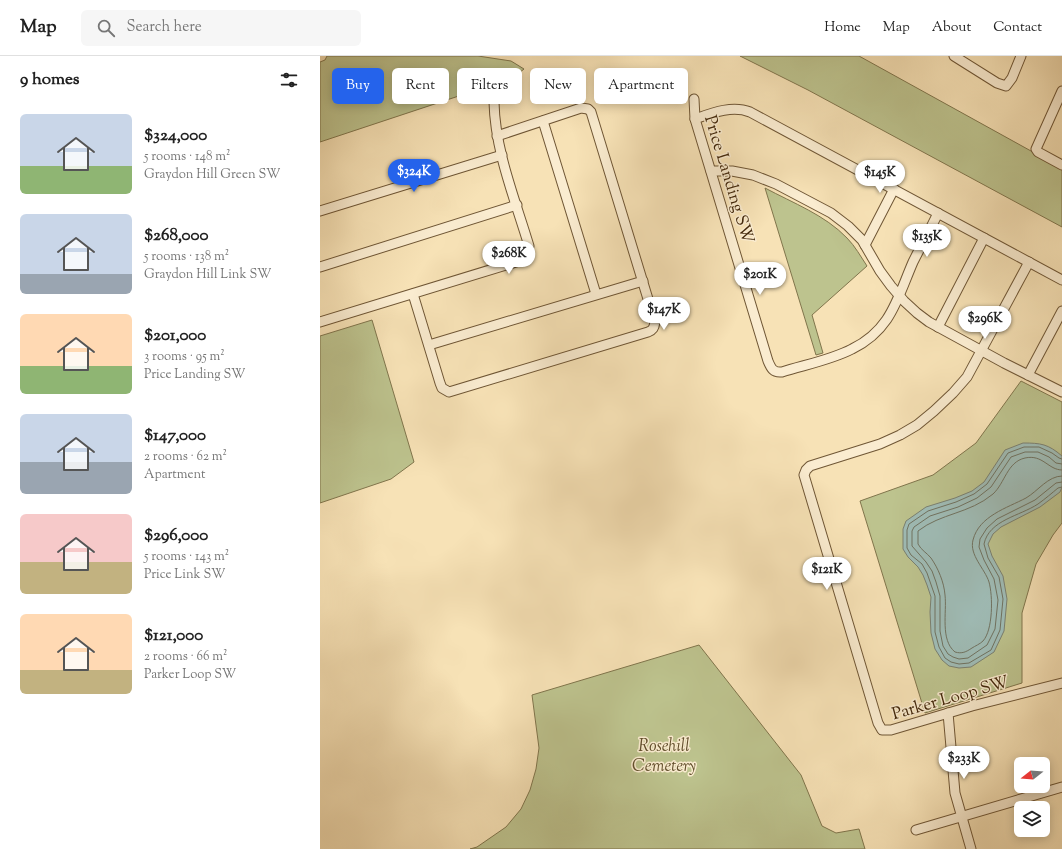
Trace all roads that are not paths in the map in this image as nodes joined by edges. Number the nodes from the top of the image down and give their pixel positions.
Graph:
1 (954, 56) edge
2 (1021, 56) edge
3 (1062, 91) edge
4 (694, 99) dead end
5 (494, 104) edge
6 (695, 119) junction
7 (543, 121) junction
8 (497, 136) junction
9 (502, 154) junction
10 (1062, 165) edge
11 (711, 171) junction
12 (894, 189) junction
13 (517, 205) junction
14 (320, 211) edge
15 (938, 213) junction
16 (984, 238) junction
17 (865, 245) junction
18 (1029, 262) junction
19 (320, 267) edge
20 (643, 280) junction
21 (1062, 280) edge
22 (413, 294) junction
23 (596, 294) junction
24 (900, 297) junction
25 (1062, 311) edge
26 (320, 322) edge
27 (938, 326) junction
28 (429, 345) junction
29 (981, 350) junction
30 (1028, 375) junction
31 (1062, 392) edge
32 (1062, 683) edge
33 (948, 713) junction
34 (1062, 787) edge
35 (961, 816) junction
36 (916, 830) dead end
37 (971, 849) edge

1 - 2 street
3 - 10 street
4 - 6 street, Price Landing SW
5 - 8 street
6 - 11 street, Price Landing SW
6 - 12 street
7 - 8 street
7 - 20 street
7 - 23 street
8 - 9 street
9 - 13 street
9 - 14 street
11 - 17 street
11 - 24 street, Price Landing SW
12 - 15 street
12 - 17 street
13 - 19 street
13 - 22 street
15 - 16 street
15 - 24 street
16 - 18 street
16 - 27 street
17 - 24 street
18 - 21 street
18 - 29 street
20 - 23 street
20 - 28 street
22 - 26 street
22 - 28 street
23 - 28 street
24 - 27 street
25 - 30 street
27 - 29 street
29 - 30 street
29 - 33 street, Parker Loop SW
30 - 31 street
32 - 33 street, Parker Loop SW
33 - 35 street
34 - 35 street
35 - 36 street
35 - 37 street

